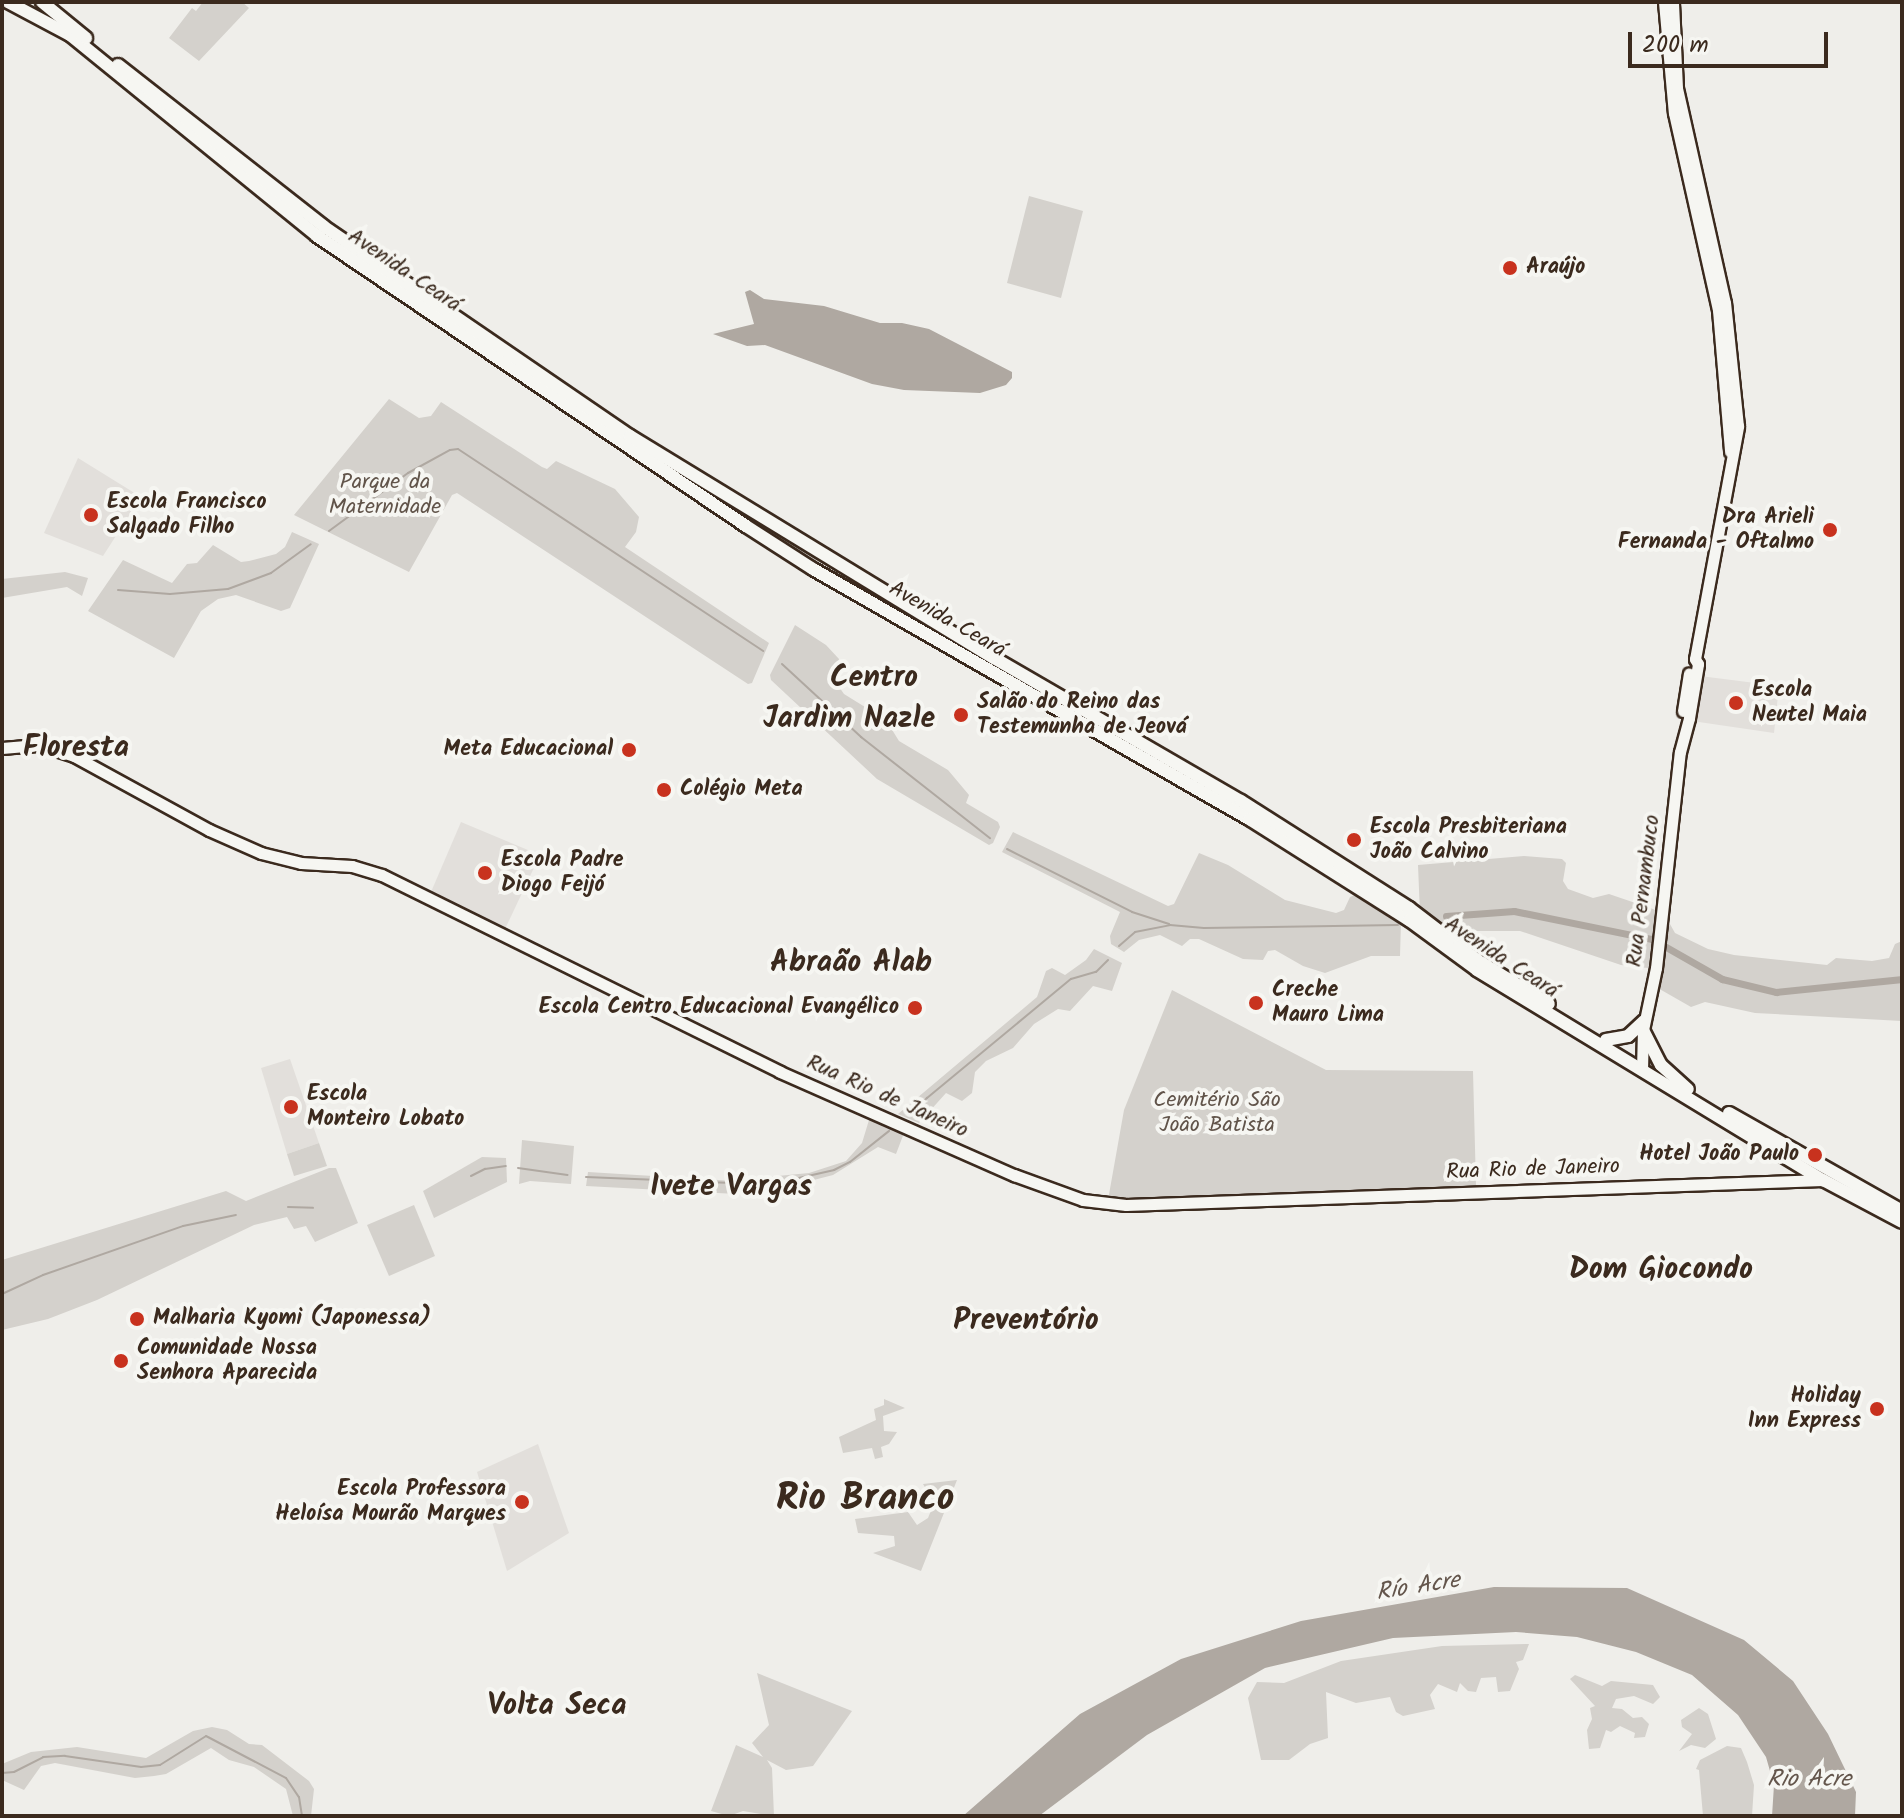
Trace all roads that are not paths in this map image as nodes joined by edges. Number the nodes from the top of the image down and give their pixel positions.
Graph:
1 (8, 2) edge
2 (42, 2) edge
3 (1664, 2) edge
4 (1673, 2) edge
5 (1731, 455) junction
6 (732, 500) junction
7 (709, 501) junction
8 (746, 526) junction
9 (774, 527) junction
10 (2, 748) edge
11 (1644, 1026) junction
12 (1606, 1040) junction
13 (1642, 1066) junction
14 (1688, 1089) junction
15 (1823, 1180) junction
16 (1860, 1189) junction
17 (1902, 1211) edge
18 (1902, 1222) edge

1 - 7 main road, Avenida Ceará
2 - 6 main road, Avenida Ceará
3 - 5 main road
4 - 5 main road
5 - 11 main road, Rua Pernambuco
6 - 7 main road
6 - 9 main road, Avenida Ceará
7 - 8 main road, Avenida Ceará
8 - 9 main road
8 - 13 main road, Avenida Ceará
9 - 12 main road, Avenida Ceará
10 - 15 main road, Rua Rio de Janeiro
11 - 12 main road
11 - 13 main road, Rua Pernambuco
11 - 14 main road
12 - 13 main road, Avenida Ceará
13 - 14 main road, Avenida Ceará
13 - 15 main road, Avenida Ceará
14 - 16 main road, Avenida Ceará
15 - 16 main road
15 - 18 main road, Avenida Ceará
16 - 17 main road, Avenida Ceará

